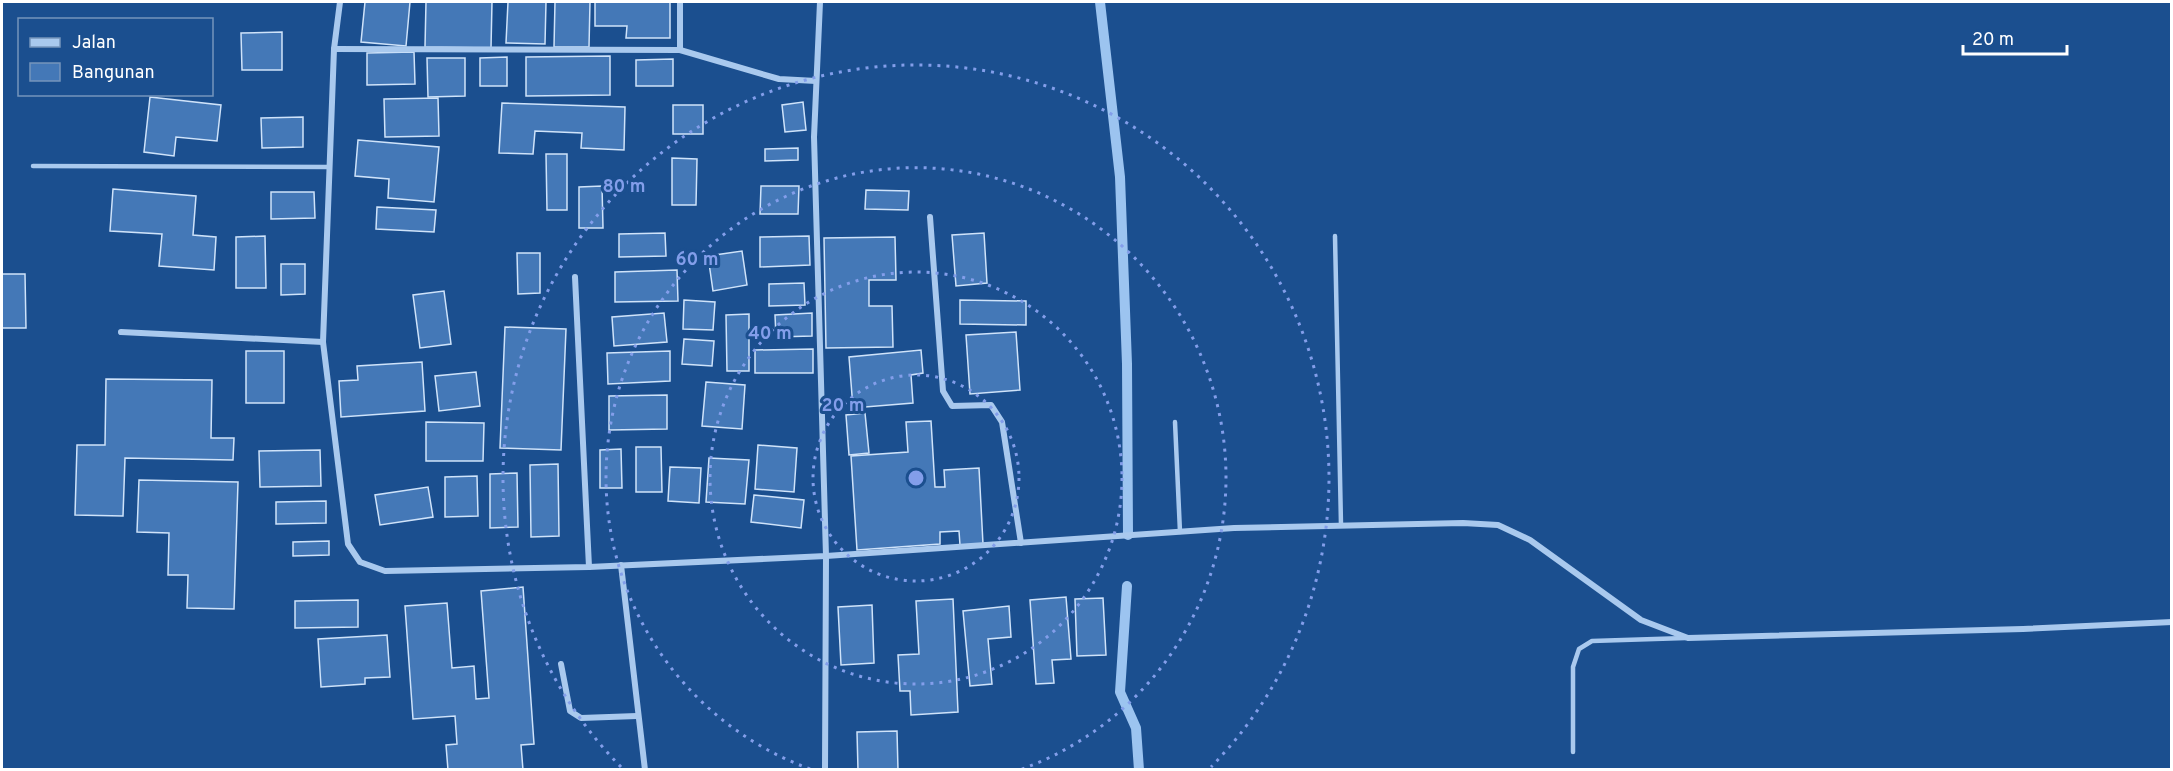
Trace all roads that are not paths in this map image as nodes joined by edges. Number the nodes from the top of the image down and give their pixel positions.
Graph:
1 (340, 2) edge
2 (680, 2) edge
3 (820, 2) edge
4 (334, 49) junction
5 (680, 50) junction
6 (816, 81) junction
7 (33, 166) dead end
8 (329, 167) junction
9 (930, 217) dead end
10 (1335, 236) dead end
11 (574, 278) dead end
12 (121, 332) dead end
13 (323, 342) junction
14 (1175, 422) dead end
15 (1341, 525) junction
16 (1180, 532) junction
17 (1021, 543) junction
18 (826, 556) junction
19 (621, 565) junction
20 (589, 567) junction
21 (2172, 622) edge
22 (1688, 638) junction
23 (561, 664) dead end
24 (637, 716) junction
25 (1573, 752) dead end
26 (645, 770) edge
27 (825, 770) edge

1 - 4 street
2 - 5 street
3 - 6 street
4 - 5 street
4 - 8 street
5 - 6 street
6 - 18 street
7 - 8 lane
8 - 13 street
9 - 17 street
10 - 15 lane
11 - 20 street
12 - 13 street
13 - 20 street
14 - 16 lane
15 - 16 street
15 - 22 street
16 - 17 street
17 - 18 street
18 - 19 street
18 - 27 street
19 - 20 street
19 - 24 street
21 - 22 street
22 - 25 lane
23 - 24 street
24 - 26 street

